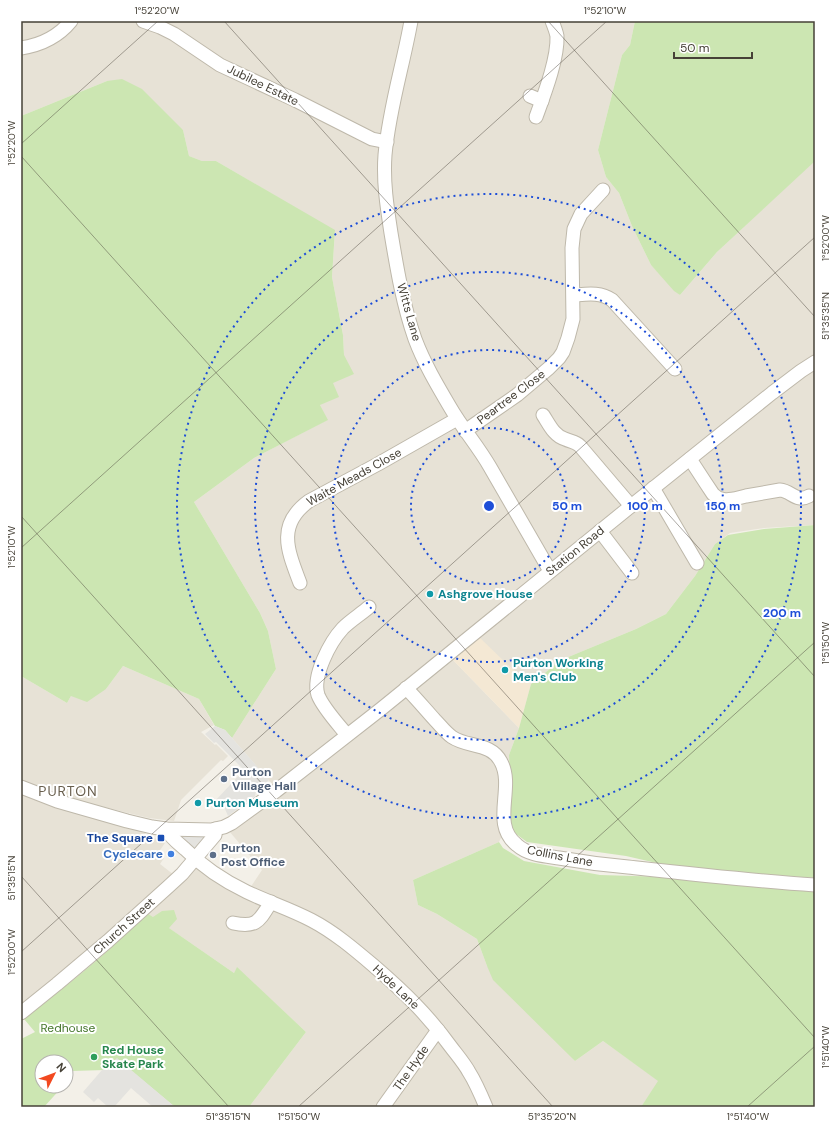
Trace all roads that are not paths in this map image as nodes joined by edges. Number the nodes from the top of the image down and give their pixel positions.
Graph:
1 (71, 21) edge
2 (143, 21) edge
3 (411, 21) edge
4 (552, 21) edge
5 (21, 48) edge
6 (536, 117) dead end
7 (387, 142) junction
8 (603, 190) dead end
9 (574, 295) junction
10 (815, 362) edge
11 (675, 368) dead end
12 (543, 415) dead end
13 (457, 419) junction
14 (465, 431) junction
15 (690, 459) junction
16 (653, 488) junction
17 (810, 496) dead end
18 (631, 506) junction
19 (600, 531) junction
20 (697, 563) dead end
21 (550, 571) junction
22 (632, 573) dead end
23 (300, 583) dead end
24 (369, 607) dead end
25 (406, 688) junction
26 (347, 735) junction
27 (21, 787) edge
28 (166, 829) junction
29 (216, 830) junction
30 (195, 859) junction
31 (815, 886) edge
32 (271, 902) junction
33 (233, 923) dead end
34 (21, 1013) edge
35 (438, 1030) junction
36 (383, 1107) edge
37 (486, 1107) edge

1 - 5 street
2 - 7 street, Jubilee Estate
3 - 7 street, Witts Lane
4 - 6 street
7 - 13 street, Witts Lane
8 - 9 street, Peartree Close
9 - 11 street
9 - 14 street, Peartree Close
10 - 15 street, Station Road
12 - 18 street
13 - 14 street, Witts Lane
13 - 23 street, Waite Meads Close
14 - 21 street, Witts Lane
15 - 16 street, Station Road
15 - 17 street
16 - 18 street, Station Road
16 - 20 street
18 - 19 street, Station Road
19 - 21 street, Station Road
19 - 22 street
21 - 25 street, Station Road
24 - 26 street
25 - 26 street, Station Road
25 - 31 street, Collins Lane
26 - 29 street, Station Road
27 - 28 street
28 - 29 street
28 - 30 street, Hyde Lane
29 - 30 street, Church Street
30 - 32 street, Hyde Lane
30 - 34 street, Church Street
32 - 33 street
32 - 35 street, Hyde Lane
35 - 36 street, The Hyde
35 - 37 street, Hyde Lane

